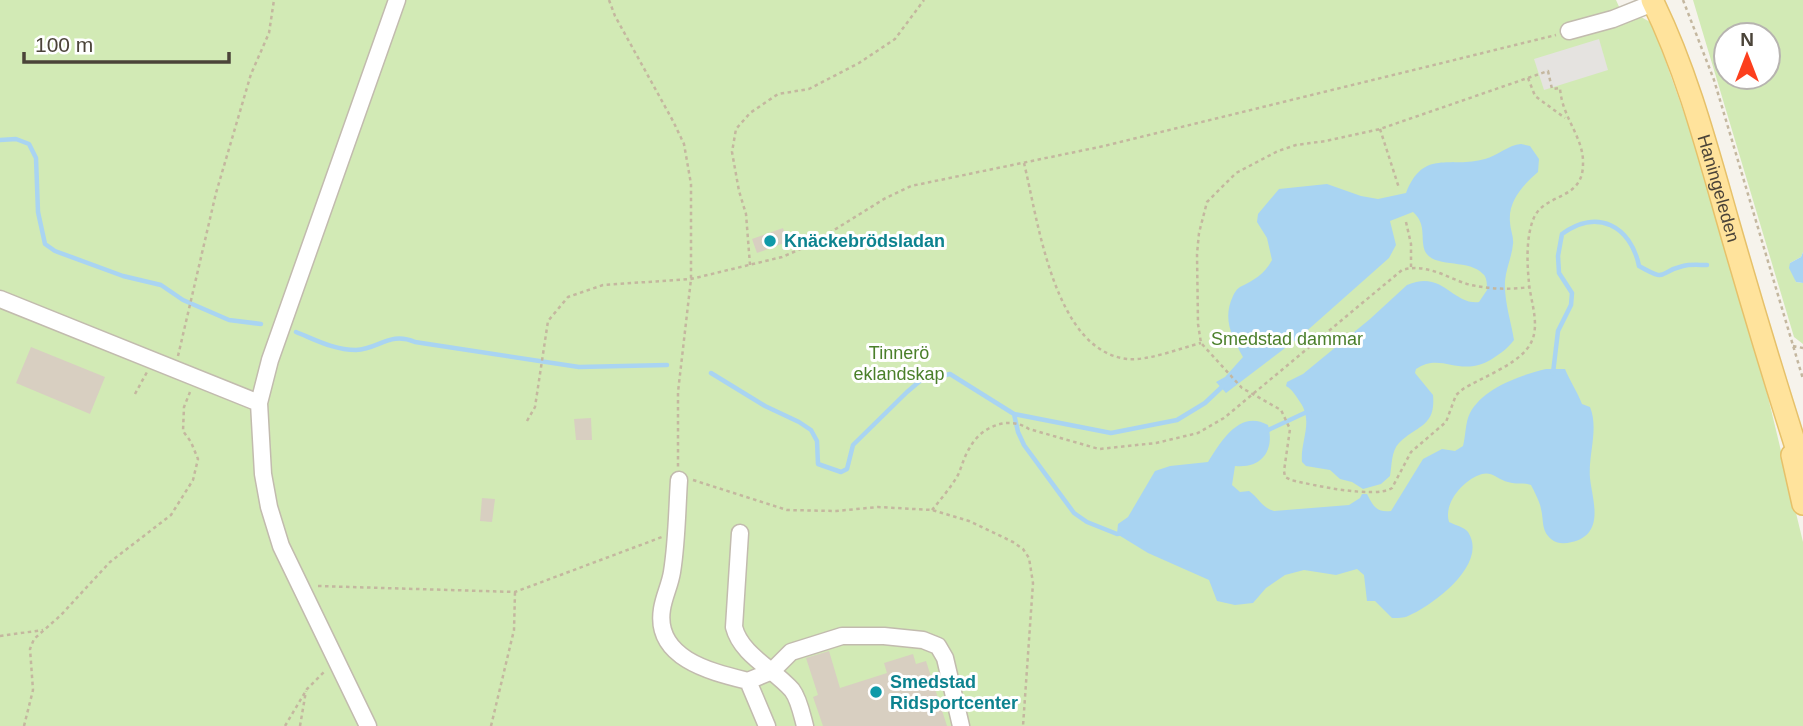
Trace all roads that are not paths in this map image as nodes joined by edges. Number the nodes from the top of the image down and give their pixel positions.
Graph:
1 (397, 0) edge
2 (1653, 1) edge
3 (1569, 31) road end
4 (0, 299) edge
5 (1774, 378) junction
6 (259, 403) junction
7 (1803, 469) edge
8 (679, 480) road end
9 (1803, 504) edge
10 (740, 533) dead end
11 (772, 671) junction
12 (748, 681) junction
13 (368, 726) edge
14 (767, 726) edge
15 (805, 726) edge
16 (961, 726) edge

1 - 6 street
2 - 3 street
2 - 5 main road, Haningeleden
4 - 6 street
5 - 7 main road, Haningeleden
5 - 9 main road, Haningeleden
6 - 13 street
8 - 12 street
10 - 11 street
11 - 12 street
11 - 15 street
11 - 16 street
12 - 14 street

